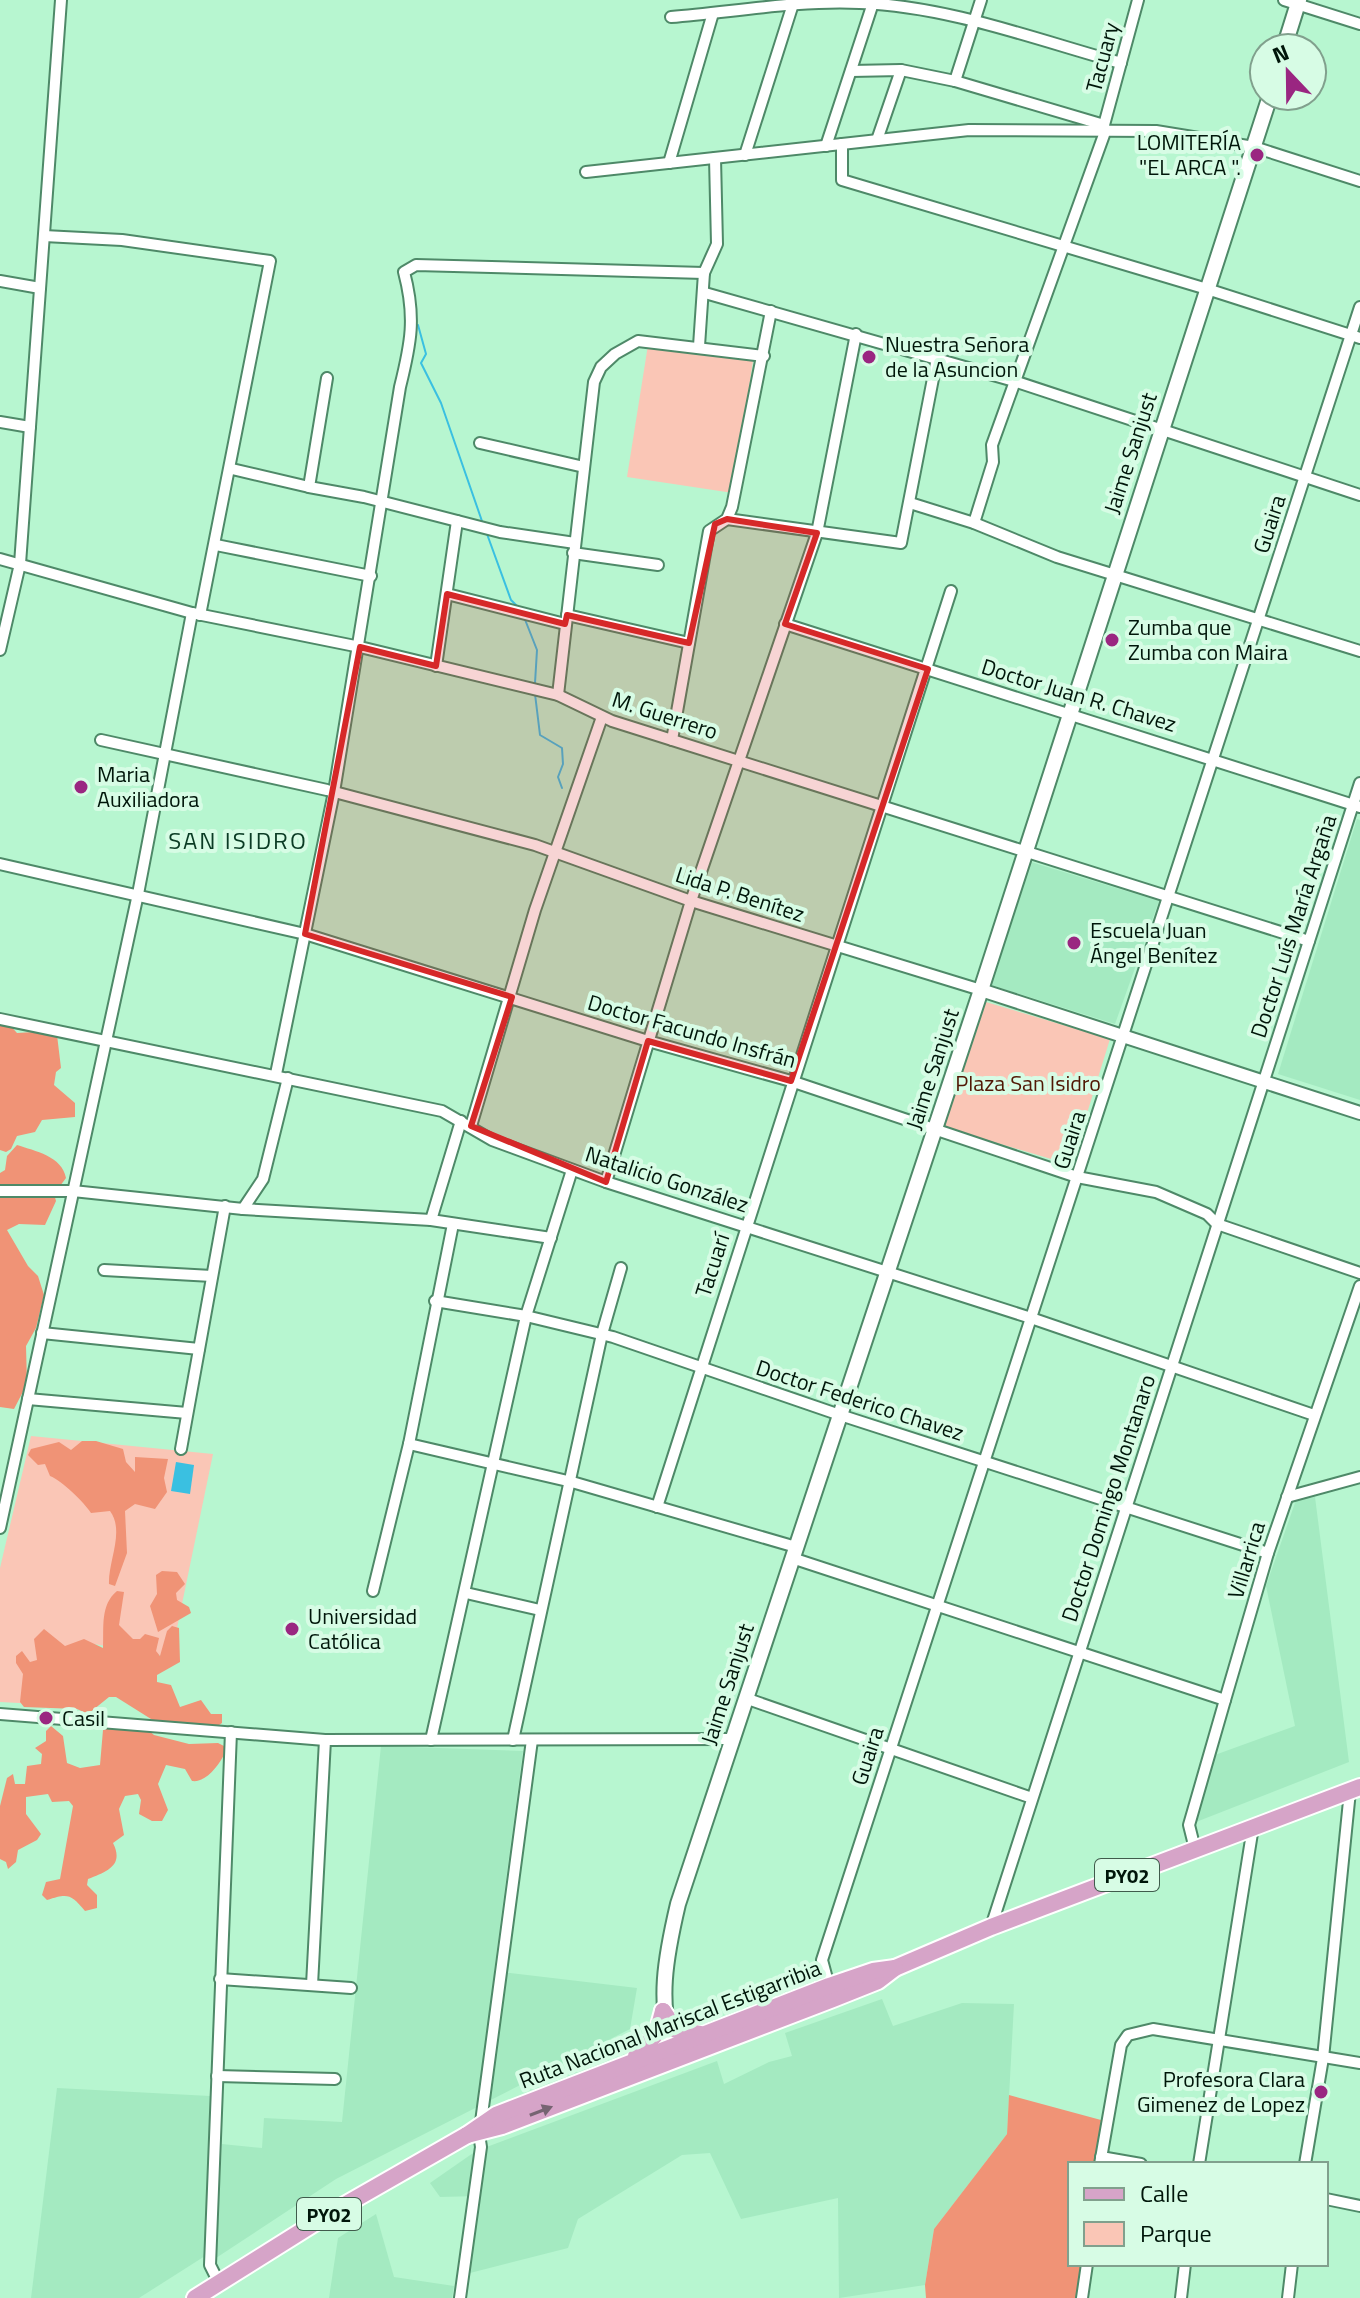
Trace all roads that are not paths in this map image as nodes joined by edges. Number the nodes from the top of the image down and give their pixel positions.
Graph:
1 (61, 0) edge
2 (981, 0) edge
3 (1138, 0) edge
4 (1294, 1) edge
5 (874, 2) edge
6 (793, 3) edge
7 (713, 13) junction
8 (671, 17) dead end
9 (974, 23) junction
10 (1360, 24) edge
11 (1287, 32) edge
12 (1121, 63) junction
13 (901, 70) junction
14 (851, 71) junction
15 (955, 81) junction
16 (1265, 112) edge
17 (1104, 128) junction
18 (877, 140) junction
19 (842, 144) junction
20 (826, 146) junction
21 (1254, 147) junction
22 (745, 155) junction
23 (715, 158) junction
24 (669, 163) junction
25 (586, 172) dead end
26 (1360, 181) edge
27 (44, 236) junction
28 (1064, 246) junction
29 (704, 273) junction
30 (0, 281) edge
31 (40, 288) junction
32 (1207, 289) junction
33 (705, 293) junction
34 (1360, 307) edge
35 (771, 311) junction
36 (856, 334) junction
37 (1355, 337) edge
38 (699, 346) junction
39 (764, 356) junction
40 (937, 358) junction
41 (327, 378) dead end
42 (1014, 381) junction
43 (0, 422) edge
44 (30, 427) junction
45 (1161, 429) junction
46 (480, 443) dead end
47 (584, 467) junction
48 (232, 469) junction
49 (1305, 477) junction
50 (309, 487) junction
51 (1360, 495) edge
52 (381, 501) junction
53 (910, 503) junction
54 (727, 519) junction
55 (457, 521) junction
56 (974, 523) junction
57 (817, 533) junction
58 (216, 545) junction
59 (574, 548) junction
60 (0, 559) edge
61 (20, 564) junction
62 (658, 565) dead end
63 (1114, 574) junction
64 (371, 576) junction
65 (951, 591) dead end
66 (447, 594) junction
67 (196, 614) junction
68 (1259, 619) junction
69 (566, 620) junction
70 (785, 624) junction
71 (689, 643) junction
72 (360, 647) junction
73 (0, 650) edge
74 (1360, 651) edge
75 (436, 666) junction
76 (928, 669) junction
77 (558, 695) junction
78 (1070, 713) junction
79 (602, 717) junction
80 (101, 740) dead end
81 (672, 740) junction
82 (166, 755) junction
83 (1214, 758) junction
84 (740, 761) junction
85 (1360, 783) edge
86 (334, 792) junction
87 (879, 806) junction
88 (1356, 806) edge
89 (556, 853) junction
90 (1025, 853) junction
91 (0, 864) edge
92 (138, 894) junction
93 (1169, 897) junction
94 (691, 901) junction
95 (305, 934) junction
96 (1309, 941) junction
97 (838, 946) junction
98 (981, 990) junction
99 (512, 997) junction
100 (0, 1019) edge
101 (1125, 1035) junction
102 (106, 1040) junction
103 (648, 1041) junction
104 (276, 1074) junction
105 (288, 1078) junction
106 (791, 1081) junction
107 (1263, 1082) junction
108 (1360, 1113) edge
109 (466, 1124) junction
110 (935, 1129) junction
111 (572, 1170) junction
112 (1077, 1177) junction
113 (606, 1182) junction
114 (0, 1191) edge
115 (73, 1191) junction
116 (225, 1206) junction
117 (243, 1209) junction
118 (431, 1220) junction
119 (453, 1224) junction
120 (1217, 1224) junction
121 (745, 1226) junction
122 (551, 1238) junction
123 (621, 1268) dead end
124 (104, 1270) dead end
125 (887, 1272) junction
126 (1360, 1273) edge
127 (212, 1276) junction
128 (1360, 1286) edge
129 (435, 1301) junction
130 (526, 1316) junction
131 (1031, 1318) junction
132 (42, 1333) junction
133 (602, 1334) junction
134 (199, 1349) junction
135 (1171, 1367) junction
136 (700, 1368) junction
137 (28, 1399) junction
138 (187, 1413) junction
139 (840, 1415) junction
140 (1314, 1415) junction
141 (409, 1444) junction
142 (181, 1449) dead end
143 (984, 1462) junction
144 (496, 1464) junction
145 (1360, 1477) edge
146 (5, 1481) edge
147 (572, 1482) junction
148 (1287, 1497) junction
149 (657, 1507) junction
150 (1126, 1507) junction
151 (0, 1528) edge
152 (794, 1552) junction
153 (1268, 1553) junction
154 (373, 1591) dead end
155 (466, 1593) junction
156 (937, 1605) junction
157 (540, 1610) junction
158 (1079, 1654) junction
159 (745, 1698) junction
160 (1225, 1700) junction
161 (0, 1714) edge
162 (231, 1732) junction
163 (732, 1739) junction
164 (325, 1740) junction
165 (431, 1740) junction
166 (513, 1740) junction
167 (532, 1740) junction
168 (891, 1750) junction
169 (1355, 1789) edge
170 (1032, 1798) junction
171 (1253, 1827) junction
172 (1195, 1849) junction
173 (991, 1927) junction
174 (895, 1968) junction
175 (220, 1979) junction
176 (312, 1985) junction
177 (829, 1986) junction
178 (351, 1988) dead end
179 (663, 2011) junction
180 (709, 2033) junction
181 (1219, 2038) junction
182 (674, 2052) junction
183 (1323, 2058) junction
184 (1360, 2063) edge
185 (618, 2066) junction
186 (217, 2076) junction
187 (335, 2079) dead end
188 (476, 2131) junction
189 (1101, 2161) edge
190 (1199, 2162) edge
191 (1305, 2162) edge
192 (1328, 2199) edge
193 (1360, 2206) edge
194 (1087, 2266) edge
195 (1185, 2266) edge
196 (1292, 2266) edge
197 (219, 2283) junction
198 (195, 2298) edge
199 (460, 2298) edge
200 (1082, 2298) edge
201 (1181, 2298) edge
202 (1288, 2298) edge

1 - 27 street
2 - 9 street
3 - 12 street, Tacuary
4 - 10 street
4 - 11 main road
5 - 6 street
5 - 9 street
5 - 14 street
6 - 7 street
6 - 22 street
7 - 8 street
7 - 24 street
9 - 12 street
9 - 15 street
12 - 17 street, Tacuary
13 - 14 street
13 - 15 street
13 - 18 street
14 - 20 street
15 - 17 street
16 - 21 main road, Jaime Sanjust
17 - 18 street
17 - 21 street
17 - 28 street, Tacuary
18 - 19 street
19 - 20 street
19 - 28 street
20 - 22 street
21 - 26 street
21 - 32 main road, Jaime Sanjust
22 - 23 street
23 - 24 street
23 - 29 street
24 - 25 street
27 - 31 street
27 - 48 street
28 - 32 street
28 - 42 street, Tacuary
29 - 33 street
29 - 52 street
30 - 31 street
31 - 44 street
32 - 37 street
32 - 45 main road, Jaime Sanjust
33 - 35 street
33 - 38 street
34 - 37 street, Guaira
35 - 36 street
35 - 39 street
36 - 40 street
36 - 57 street
37 - 49 street, Guaira
38 - 39 street
38 - 47 street
39 - 54 street
40 - 42 street
40 - 53 street
41 - 50 street
42 - 45 street
42 - 56 street, Tacuary
43 - 44 street
44 - 61 street
45 - 49 street
45 - 63 main road, Jaime Sanjust
46 - 47 street
47 - 59 street
48 - 50 street
48 - 58 street
49 - 51 street
49 - 68 street, Guaira
50 - 52 street
52 - 55 street
52 - 64 street
53 - 56 street
53 - 57 street
54 - 57 street
54 - 71 street
55 - 59 street
55 - 66 street
56 - 63 street
57 - 70 street
58 - 64 street
58 - 67 street
59 - 62 street
59 - 69 street
60 - 61 street, M. Guerrero
61 - 67 street, M. Guerrero
61 - 73 street
63 - 68 street
63 - 78 main road, Jaime Sanjust
64 - 72 street
65 - 76 street, Tacuarí
66 - 69 street
66 - 75 street
67 - 72 street, M. Guerrero
67 - 82 street
68 - 74 street
68 - 83 street, Guaira
69 - 71 street
69 - 77 street
70 - 76 street, Doctor Juan R. Chavez
70 - 84 street
71 - 81 street
72 - 75 street, M. Guerrero
72 - 86 street
75 - 77 street, M. Guerrero
76 - 78 street, Doctor Juan R. Chavez
76 - 87 street, Tacuarí
77 - 79 street, M. Guerrero
78 - 83 street, Doctor Juan R. Chavez
78 - 90 main road, Jaime Sanjust
79 - 81 street, M. Guerrero
79 - 89 street
80 - 82 street, Lida P. Benítez
81 - 84 street, M. Guerrero
82 - 86 street, Lida P. Benítez
82 - 92 street
83 - 88 street, Doctor Juan R. Chavez
83 - 93 street, Guaira
84 - 87 street, M. Guerrero
84 - 94 street
85 - 88 street, Doctor Luís María Argaña
86 - 89 street, Lida P. Benítez
86 - 95 street
87 - 90 street, M. Guerrero
87 - 97 street, Tacuarí
88 - 96 street, Doctor Luís María Argaña
89 - 94 street, Lida P. Benítez
89 - 99 street
90 - 93 street, M. Guerrero
90 - 98 main road, Jaime Sanjust
91 - 92 street, Doctor Facundo Insfrán
92 - 95 street, Doctor Facundo Insfrán
92 - 102 street
93 - 96 street, M. Guerrero
93 - 101 street, Guaira
94 - 97 street, Lida P. Benítez
94 - 103 street
95 - 99 street, Doctor Facundo Insfrán
95 - 104 street
96 - 107 street, Doctor Luís María Argaña
97 - 98 street, Lida P. Benítez
97 - 106 street, Tacuarí
98 - 101 street, Lida P. Benítez
98 - 110 main road, Jaime Sanjust
99 - 103 street, Doctor Facundo Insfrán
99 - 109 street
100 - 102 street, Natalicio González
101 - 107 street, Lida P. Benítez
101 - 112 street, Guaira
102 - 104 street, Natalicio González
102 - 115 street
103 - 106 street, Doctor Facundo Insfrán
103 - 113 street
104 - 105 street, Natalicio González
105 - 109 street, Natalicio González
105 - 117 street
106 - 110 street, Doctor Facundo Insfrán
106 - 121 street, Tacuarí
107 - 108 street, Lida P. Benítez
107 - 120 street, Doctor Domingo Montanaro
109 - 111 street, Natalicio González
109 - 118 street
110 - 112 street, Doctor Facundo Insfrán
110 - 125 main road, Jaime Sanjust
111 - 113 street, Natalicio González
111 - 122 street
112 - 120 street, Doctor Facundo Insfrán
112 - 131 street, Guaira
113 - 121 street, Natalicio González
114 - 115 street
115 - 116 street
115 - 132 street
116 - 117 street
116 - 127 street
117 - 118 street
118 - 119 street
119 - 122 street
119 - 129 street
120 - 126 street, Doctor Facundo Insfrán
120 - 135 street, Doctor Domingo Montanaro
121 - 125 street, Natalicio González
121 - 136 street, Tacuarí
122 - 130 street
123 - 133 street
124 - 127 street
125 - 131 street, Natalicio González
125 - 139 main road, Jaime Sanjust
127 - 134 street
128 - 140 street, Villarrica
129 - 130 street, Doctor Federico Chavez
129 - 141 street
130 - 133 street, Doctor Federico Chavez
130 - 144 street
131 - 135 street, Natalicio González
131 - 143 street, Guaira
132 - 134 street
132 - 137 street
133 - 136 street, Doctor Federico Chavez
133 - 147 street
134 - 138 street
135 - 140 street, Natalicio González
135 - 150 street, Doctor Domingo Montanaro
136 - 139 street, Doctor Federico Chavez
136 - 149 street, Tacuarí
137 - 138 street
137 - 146 street
138 - 142 street
139 - 143 street, Doctor Federico Chavez
139 - 152 main road, Jaime Sanjust
140 - 148 street, Villarrica
141 - 144 street
141 - 154 street
143 - 150 street, Doctor Federico Chavez
143 - 156 street, Guaira
144 - 147 street
144 - 155 street
145 - 148 street
146 - 151 street
147 - 149 street
147 - 157 street
148 - 153 street, Villarrica
149 - 152 street
150 - 153 street, Doctor Federico Chavez
150 - 158 street, Doctor Domingo Montanaro
152 - 156 street
152 - 159 main road, Jaime Sanjust
153 - 160 street, Villarrica
155 - 157 street
155 - 165 street
156 - 158 street
156 - 168 street, Guaira
157 - 166 street
158 - 160 street
158 - 170 street, Doctor Domingo Montanaro
159 - 163 main road, Jaime Sanjust
159 - 168 street
160 - 172 street, Villarrica
161 - 162 street
162 - 164 street
162 - 175 street
163 - 167 street
163 - 179 main road, Jaime Sanjust
164 - 165 street
164 - 176 street
165 - 166 street
166 - 167 street
167 - 188 street
168 - 170 street
168 - 177 street, Guaira
169 - 171 main road, Ruta Nacional Mariscal Estigarribia / PY02
169 - 183 street
170 - 173 street, Doctor Domingo Montanaro
171 - 172 main road, Ruta Nacional Mariscal Estigarribia / PY02
171 - 181 street
172 - 173 main road, Ruta Nacional Mariscal Estigarribia / PY02
173 - 174 main road, Ruta Nacional Mariscal Estigarribia / PY02
174 - 177 main road, Ruta Nacional Mariscal Estigarribia / PY02
174 - 182 main road, Ruta Nacional Mariscal Estigarribia / PY02
175 - 176 street
175 - 186 street
176 - 178 street
177 - 180 main road, Ruta Nacional Mariscal Estigarribia / PY02
179 - 180 main road
179 - 182 main road, Jaime Sanjust
179 - 185 main road
180 - 182 main road, Ruta Nacional Mariscal Estigarribia / PY02
181 - 183 street
181 - 189 street
181 - 190 street
182 - 185 main road, Ruta Nacional Mariscal Estigarribia / PY02
188 -> 182 main road, Ruta Nacional Mariscal Estigarribia / PY02
183 - 184 street
183 - 191 street
185 - 188 main road, Ruta Nacional Mariscal Estigarribia / PY02
186 - 187 street
186 - 197 street
188 - 197 main road, Ruta Nacional Mariscal Estigarribia / PY02
188 - 199 street
192 - 193 street
194 - 200 street
195 - 201 street
196 - 202 street
197 - 198 main road, Ruta Nacional Mariscal Estigarribia / PY02

